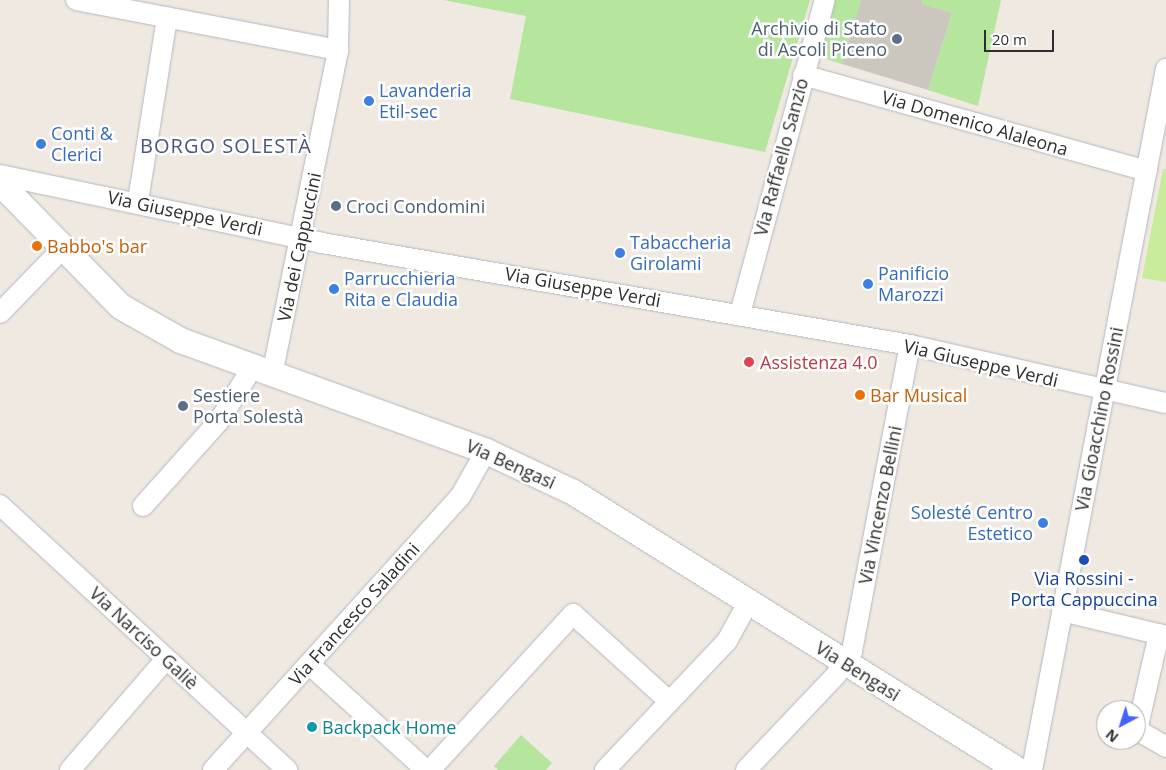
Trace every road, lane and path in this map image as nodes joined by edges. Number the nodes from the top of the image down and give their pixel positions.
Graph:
1 (76, 0) edge
2 (339, 0) edge
3 (825, 0) edge
4 (167, 17) junction
5 (338, 50) junction
6 (1166, 69) edge
7 (802, 75) junction
8 (1146, 171) junction
9 (0, 176) edge
10 (0, 183) edge
11 (138, 201) junction
12 (300, 238) junction
13 (62, 250) junction
14 (0, 313) edge
15 (740, 314) junction
16 (910, 345) junction
17 (262, 372) junction
18 (1104, 391) junction
19 (1166, 403) edge
20 (486, 451) junction
21 (0, 505) edge
22 (143, 506) dead end
23 (749, 601) junction
24 (1062, 611) junction
25 (1162, 635) edge
26 (166, 658) junction
27 (309, 664) junction
28 (845, 664) junction
29 (669, 701) junction
30 (246, 732) junction
31 (1166, 747) edge
32 (70, 770) edge
33 (213, 770) edge
34 (287, 770) edge
35 (428, 770) edge
36 (605, 770) edge
37 (746, 770) edge
38 (1018, 770) edge
39 (1032, 770) edge

1 - 4 street
2 - 5 street, Via dei Cappuccini
3 - 7 street, Via Raffaello Sanzio
4 - 5 street
4 - 11 street
5 - 12 street, Via dei Cappuccini
6 - 8 street, Via Gioacchino Rossini
7 - 8 street, Via Domenico Alaleona
7 - 15 street, Via Raffaello Sanzio
8 - 18 street, Via Gioacchino Rossini
9 - 11 street, Via Giuseppe Verdi
10 - 13 street, Via Bengasi
11 - 12 street, Via Giuseppe Verdi
12 - 15 street, Via Giuseppe Verdi
12 - 17 street, Via dei Cappuccini
13 - 14 street
13 - 17 street, Via Bengasi
15 - 16 street, Via Giuseppe Verdi
16 - 18 street, Via Giuseppe Verdi
16 - 28 street, Via Vincenzo Bellini
17 - 20 street, Via Bengasi
17 - 22 street
18 - 19 street, Via Giuseppe Verdi
18 - 24 street, Via Gioacchino Rossini
20 - 23 street, Via Bengasi
20 - 27 street, Via Francesco Saladini
21 - 26 street, Via Narciso Galiè
23 - 28 street, Via Bengasi
23 - 29 street
24 - 25 street
24 - 39 street, Via Gioacchino Rossini
25 - 31 street
26 - 30 street, Via Narciso Galiè
26 - 32 street
27 - 30 street, Via Francesco Saladini
27 - 35 street
28 - 37 street
28 - 38 street, Via Bengasi
29 - 35 street
29 - 36 street
30 - 33 street, Via Francesco Saladini
30 - 34 street, Via Narciso Galiè

